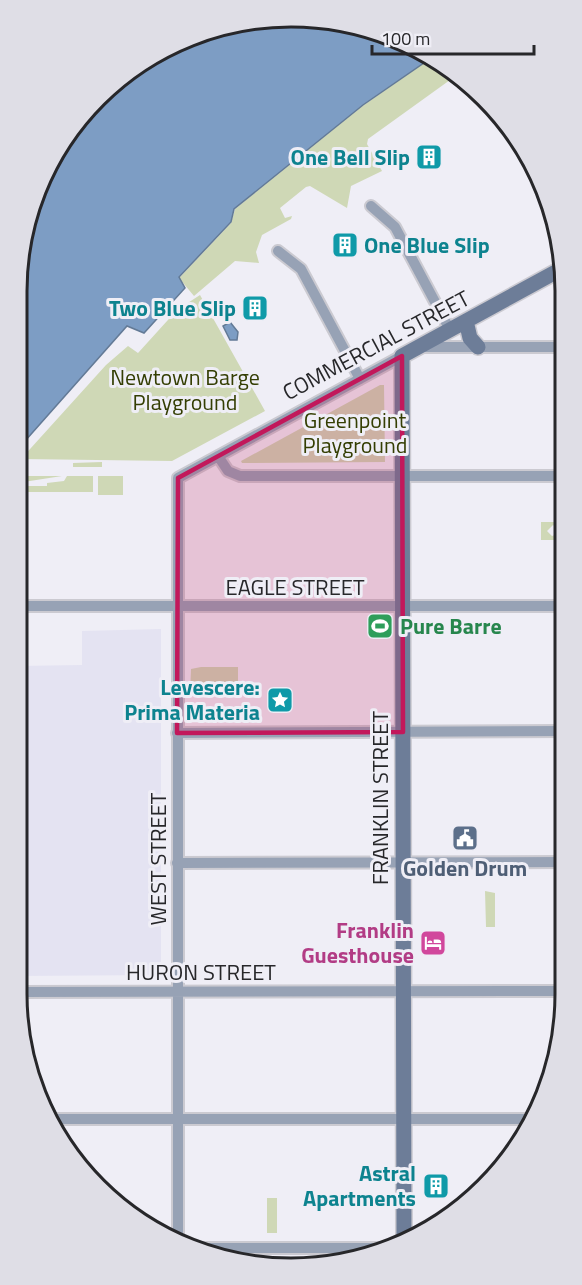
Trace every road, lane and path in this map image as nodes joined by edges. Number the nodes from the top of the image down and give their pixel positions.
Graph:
1 (371, 206) dead end
2 (278, 251) dead end
3 (554, 273) edge
4 (466, 321) junction
5 (450, 330) junction
6 (419, 347) junction
7 (478, 347) junction
8 (555, 347) edge
9 (402, 356) junction
10 (360, 379) junction
11 (218, 456) junction
12 (402, 476) junction
13 (555, 476) edge
14 (178, 478) joint
15 (27, 606) edge
16 (177, 606) junction
17 (402, 606) junction
18 (555, 606) edge
19 (555, 731) edge
20 (403, 732) junction
21 (177, 733) junction
22 (403, 862) junction
23 (555, 862) edge
24 (177, 863) junction
25 (178, 991) junction
26 (403, 991) junction
27 (555, 991) edge
28 (27, 992) edge
29 (58, 1119) edge
30 (404, 1119) junction
31 (524, 1119) edge
32 (177, 1120) junction
33 (178, 1233) edge
34 (404, 1233) edge
35 (220, 1248) edge
36 (362, 1248) edge

1 - 5 street
2 - 10 street
3 - 4 street, COMMERCIAL STREET
4 - 5 street, COMMERCIAL STREET
4 - 7 street
5 - 6 street, COMMERCIAL STREET
6 - 7 street
6 - 9 street, COMMERCIAL STREET
7 - 8 street
9 - 10 street, COMMERCIAL STREET
9 - 12 street, FRANKLIN STREET
10 - 11 street, COMMERCIAL STREET
11 - 12 street
11 - 14 street, COMMERCIAL STREET
12 - 13 street
12 - 17 street, FRANKLIN STREET
14 - 16 street, WEST STREET
15 - 16 street, EAGLE STREET
16 - 17 street, EAGLE STREET
16 - 21 street, WEST STREET
17 - 18 street, EAGLE STREET
17 - 20 street, FRANKLIN STREET
19 - 20 street
20 - 21 street
20 - 22 street, FRANKLIN STREET
21 - 24 street, WEST STREET
22 - 23 street
22 - 24 street
22 - 26 street, FRANKLIN STREET
24 - 25 street, WEST STREET
25 - 26 street, HURON STREET
25 - 28 street, HURON STREET
25 - 32 street, WEST STREET
26 - 27 street, HURON STREET
26 - 30 street, FRANKLIN STREET
29 - 32 street
30 - 31 street
30 - 32 street
30 - 34 street, FRANKLIN STREET
32 - 33 street, WEST STREET
35 - 36 street

